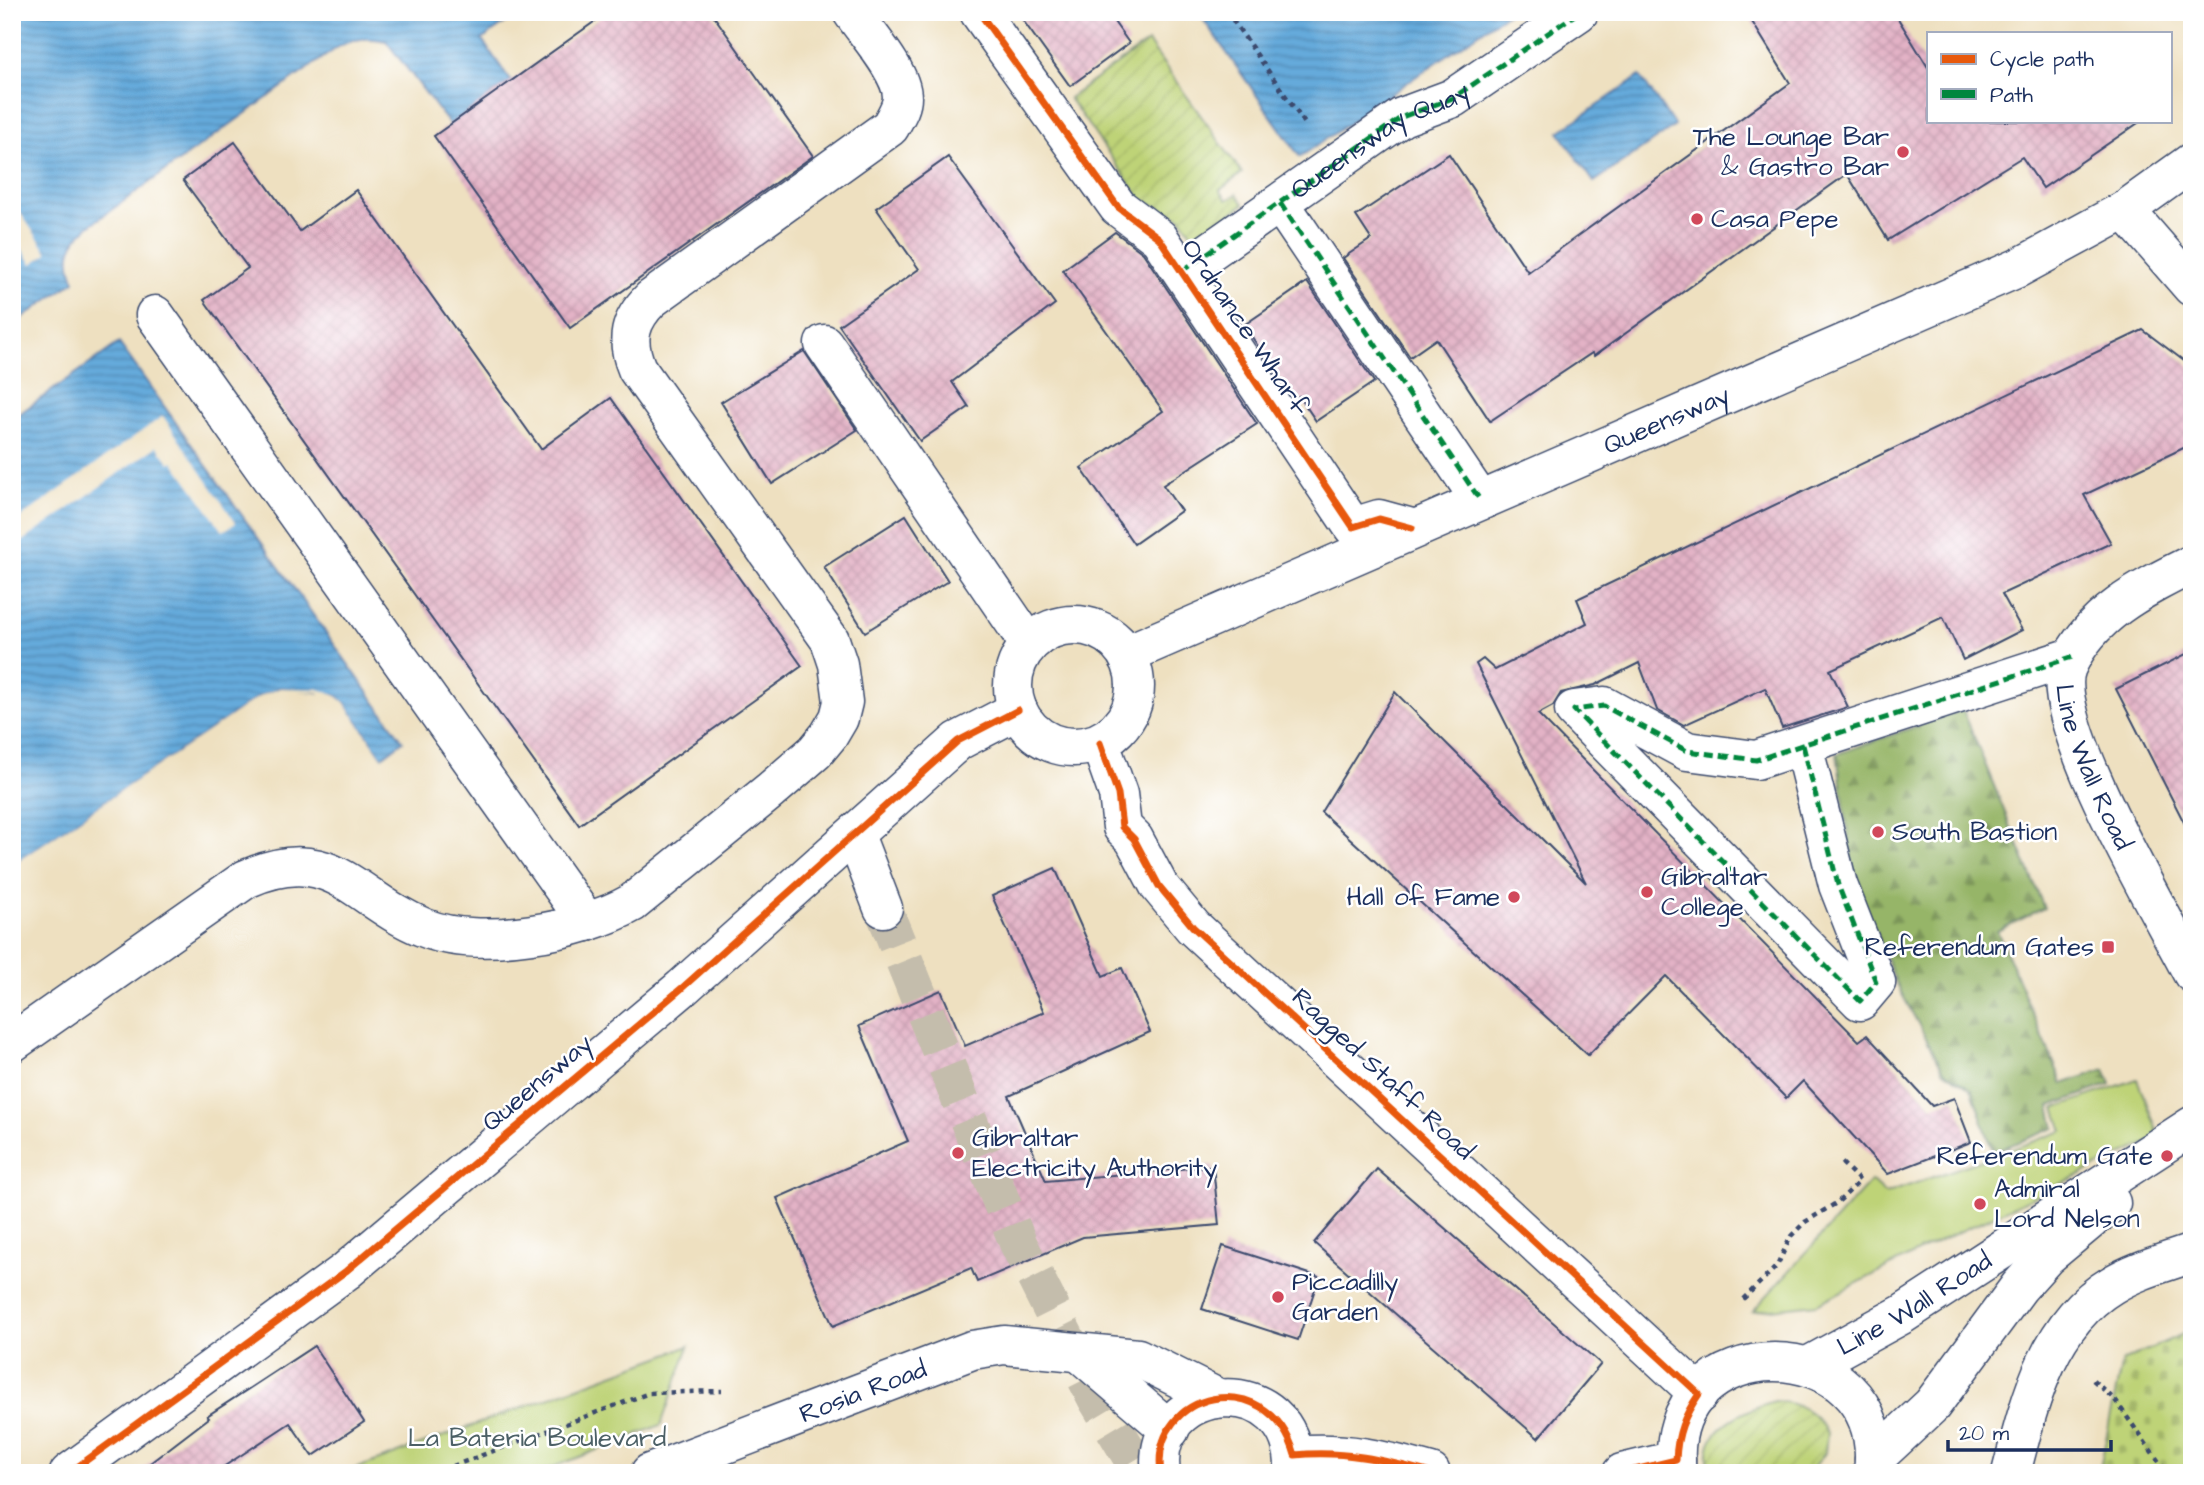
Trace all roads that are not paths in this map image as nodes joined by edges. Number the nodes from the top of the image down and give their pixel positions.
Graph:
1 (852, 12) edge
2 (979, 12) edge
3 (1578, 12) edge
4 (2192, 162) edge
5 (1280, 202) junction
6 (2125, 210) junction
7 (1182, 271) junction
8 (2192, 287) edge
9 (155, 315) dead end
10 (824, 344) dead end
11 (1480, 500) junction
12 (1412, 528) junction
13 (2192, 564) edge
14 (1030, 644) junction
15 (1127, 654) junction
16 (2072, 657) junction
17 (1018, 710) junction
18 (1100, 743) junction
19 (1803, 745) junction
20 (855, 835) junction
21 (883, 908) tunnel mouth
22 (587, 922) junction
23 (2192, 973) edge
24 (12, 1043) edge
25 (2192, 1126) edge
26 (2192, 1154) edge
27 (2192, 1253) edge
28 (1081, 1354) junction
29 (1810, 1366) junction
30 (1699, 1394) junction
31 (1216, 1397) junction
32 (1170, 1430) junction
33 (1295, 1464) edge
34 (1677, 1466) edge
35 (1873, 1466) edge
36 (69, 1473) edge
37 (650, 1473) edge
38 (1161, 1473) edge
39 (1431, 1473) edge
40 (1622, 1473) edge
41 (2011, 1473) edge

1 - 22 street
2 - 7 street, Ordnance Wharf
3 - 5 street, Queensway Quay
4 - 6 street, Queensway
5 - 7 street, Queensway Quay
5 - 11 street
6 - 8 street
6 - 11 street, Queensway
7 - 12 street, Ordnance Wharf
9 - 22 street
10 - 14 street
11 - 12 street, Queensway
12 - 15 street, Queensway
13 - 16 street, Line Wall Road
14 - 15 street
14 - 17 street
15 - 18 street
16 - 19 street
16 - 23 street, Line Wall Road
17 - 18 street
17 - 20 street, Queensway
18 - 30 street, Ragged Staff Road
19 - 19 street
20 - 21 street
20 - 36 street, Queensway
22 - 24 street
25 - 29 street, Line Wall Road
26 - 35 street
27 - 41 street
28 - 31 street, Rosia Road
28 - 32 street
28 - 37 street, Rosia Road
29 - 30 street
29 - 35 street
30 - 34 street
31 - 32 street
31 - 33 street, Rosia Road
32 - 38 street
33 - 39 street, Rosia Road
34 - 40 street

